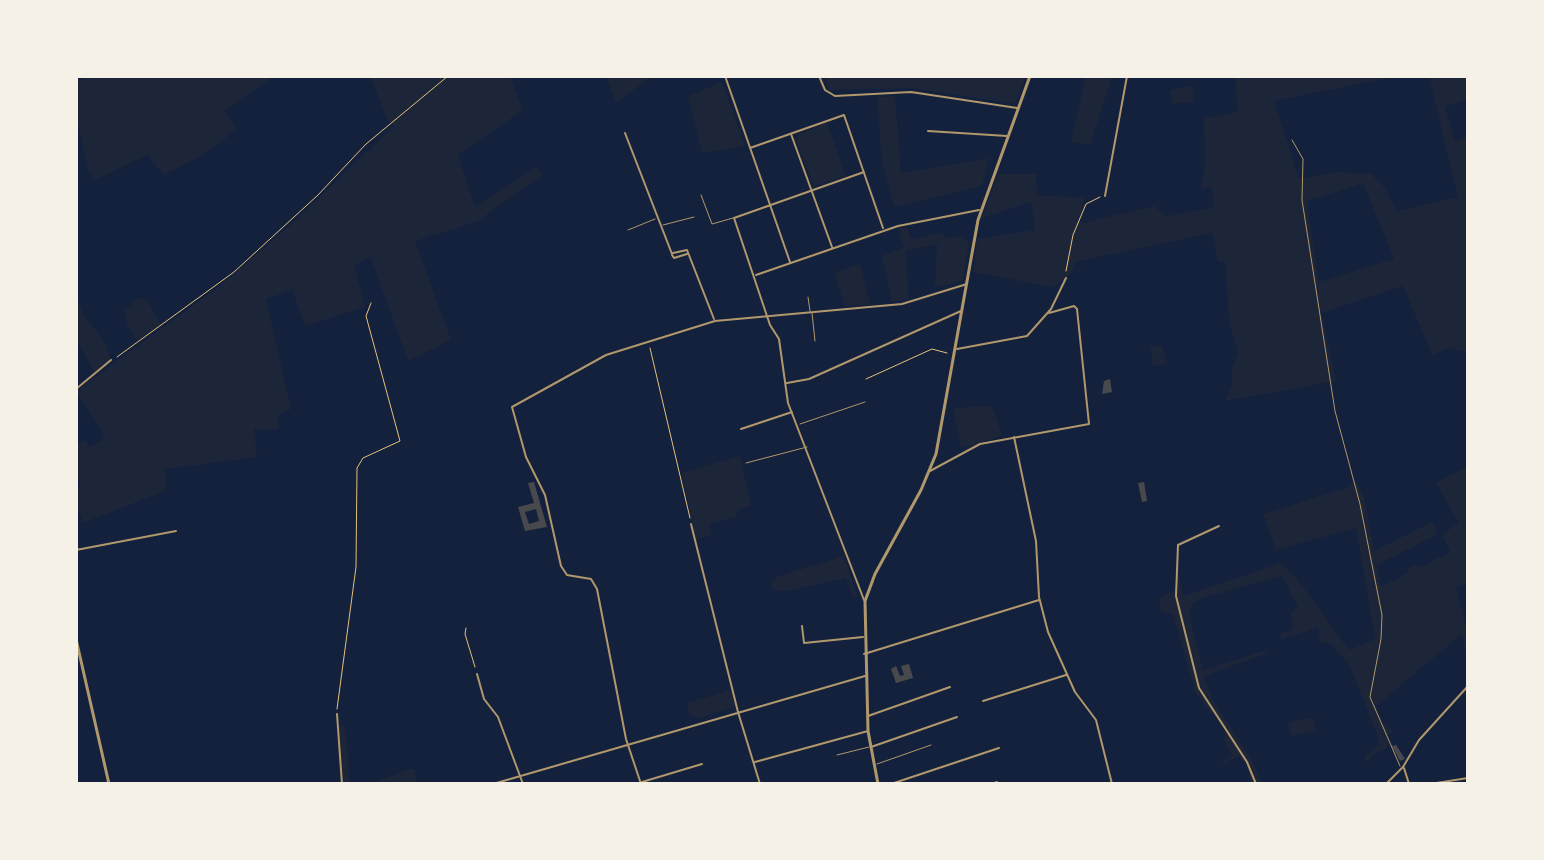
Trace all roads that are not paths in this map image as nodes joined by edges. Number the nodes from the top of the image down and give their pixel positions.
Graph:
1 (725, 76) edge
2 (819, 76) edge
3 (1030, 76) edge
4 (1127, 76) edge
5 (1018, 108) junction
6 (928, 131) dead end
7 (625, 133) dead end
8 (791, 134) junction
9 (1008, 136) junction
10 (1292, 140) dead end
11 (750, 148) junction
12 (864, 172) junction
13 (812, 190) junction
14 (701, 195) dead end
15 (1105, 196) road end
16 (770, 205) junction
17 (981, 210) junction
18 (694, 217) dead end
19 (658, 218) junction
20 (734, 218) junction
21 (661, 226) junction
22 (628, 230) dead end
23 (884, 230) junction
24 (833, 248) junction
25 (790, 263) junction
26 (754, 276) junction
27 (1066, 278) road end
28 (967, 284) junction
29 (808, 297) dead end
30 (962, 311) junction
31 (811, 313) junction
32 (1049, 313) junction
33 (768, 317) junction
34 (715, 321) junction
35 (815, 341) dead end
36 (956, 351) junction
37 (111, 360) road end
38 (785, 384) junction
39 (76, 389) edge
40 (865, 402) dead end
41 (792, 412) junction
42 (797, 425) junction
43 (741, 429) dead end
44 (1014, 437) junction
45 (807, 447) junction
46 (746, 463) dead end
47 (930, 471) junction
48 (691, 524) road end
49 (1219, 526) dead end
50 (176, 531) dead end
51 (76, 550) edge
52 (1040, 600) junction
53 (865, 601) junction
54 (802, 626) dead end
55 (863, 637) junction
56 (76, 639) edge
57 (864, 654) junction
58 (477, 674) road end
59 (1067, 675) junction
60 (865, 676) junction
61 (1468, 686) edge
62 (950, 687) dead end
63 (983, 701) dead end
64 (738, 712) junction
65 (337, 714) road end
66 (867, 716) junction
67 (957, 717) dead end
68 (868, 731) junction
69 (628, 744) junction
70 (931, 745) dead end
71 (870, 747) junction
72 (999, 748) dead end
73 (837, 755) dead end
74 (754, 762) junction
75 (702, 764) dead end
76 (874, 766) junction
77 (1401, 769) junction
78 (519, 775) junction
79 (1468, 778) edge
80 (997, 782) edge
81 (640, 783) edge
82 (109, 784) edge
83 (342, 784) edge
84 (493, 784) edge
85 (523, 784) edge
86 (760, 784) edge
87 (878, 784) edge
88 (891, 784) edge
89 (992, 784) edge
90 (1112, 784) edge
91 (1256, 784) edge
92 (1386, 784) edge
93 (1409, 784) edge
94 (1430, 784) edge

1 - 11 street
2 - 5 street
3 - 5 street
4 - 15 street
5 - 9 street
6 - 9 street
7 - 19 street
8 - 11 street
8 - 12 street
8 - 13 street
9 - 17 street
10 - 77 lane
11 - 16 street
12 - 13 street
12 - 23 street
13 - 16 street
13 - 24 street
14 - 20 lane
16 - 20 street
16 - 25 street
17 - 23 street
17 - 28 street
18 - 21 lane
19 - 21 street
19 - 22 lane
20 - 26 street
21 - 34 street
23 - 24 street
24 - 25 street
25 - 26 street
26 - 33 street
27 - 32 street
28 - 30 street
28 - 31 street
29 - 31 lane
30 - 36 street
30 - 38 street
31 - 33 street
31 - 35 lane
32 - 36 street
32 - 44 street
33 - 34 street
33 - 38 street
34 - 69 street
36 - 47 street
37 - 39 street
38 - 41 street
40 - 42 lane
41 - 42 street
41 - 43 street
42 - 45 street
44 - 47 street
44 - 52 street
45 - 46 lane
45 - 53 street
47 - 53 street
48 - 64 street
49 - 91 street
50 - 51 street
52 - 57 street
52 - 59 street
53 - 55 street
54 - 55 street
55 - 57 street
56 - 82 street
57 - 60 street
58 - 78 street
59 - 63 street
59 - 90 street
60 - 64 street
60 - 66 street
61 - 77 street
62 - 66 street
64 - 69 street
64 - 74 street
65 - 83 street
66 - 68 street
67 - 71 street
68 - 71 street
68 - 74 street
69 - 78 street
69 - 81 street
70 - 76 lane
71 - 73 lane
71 - 76 street
72 - 88 street
74 - 86 street
75 - 81 street
76 - 87 street
77 - 92 street
77 - 93 street
78 - 84 street
78 - 85 street
79 - 94 street
80 - 89 street

